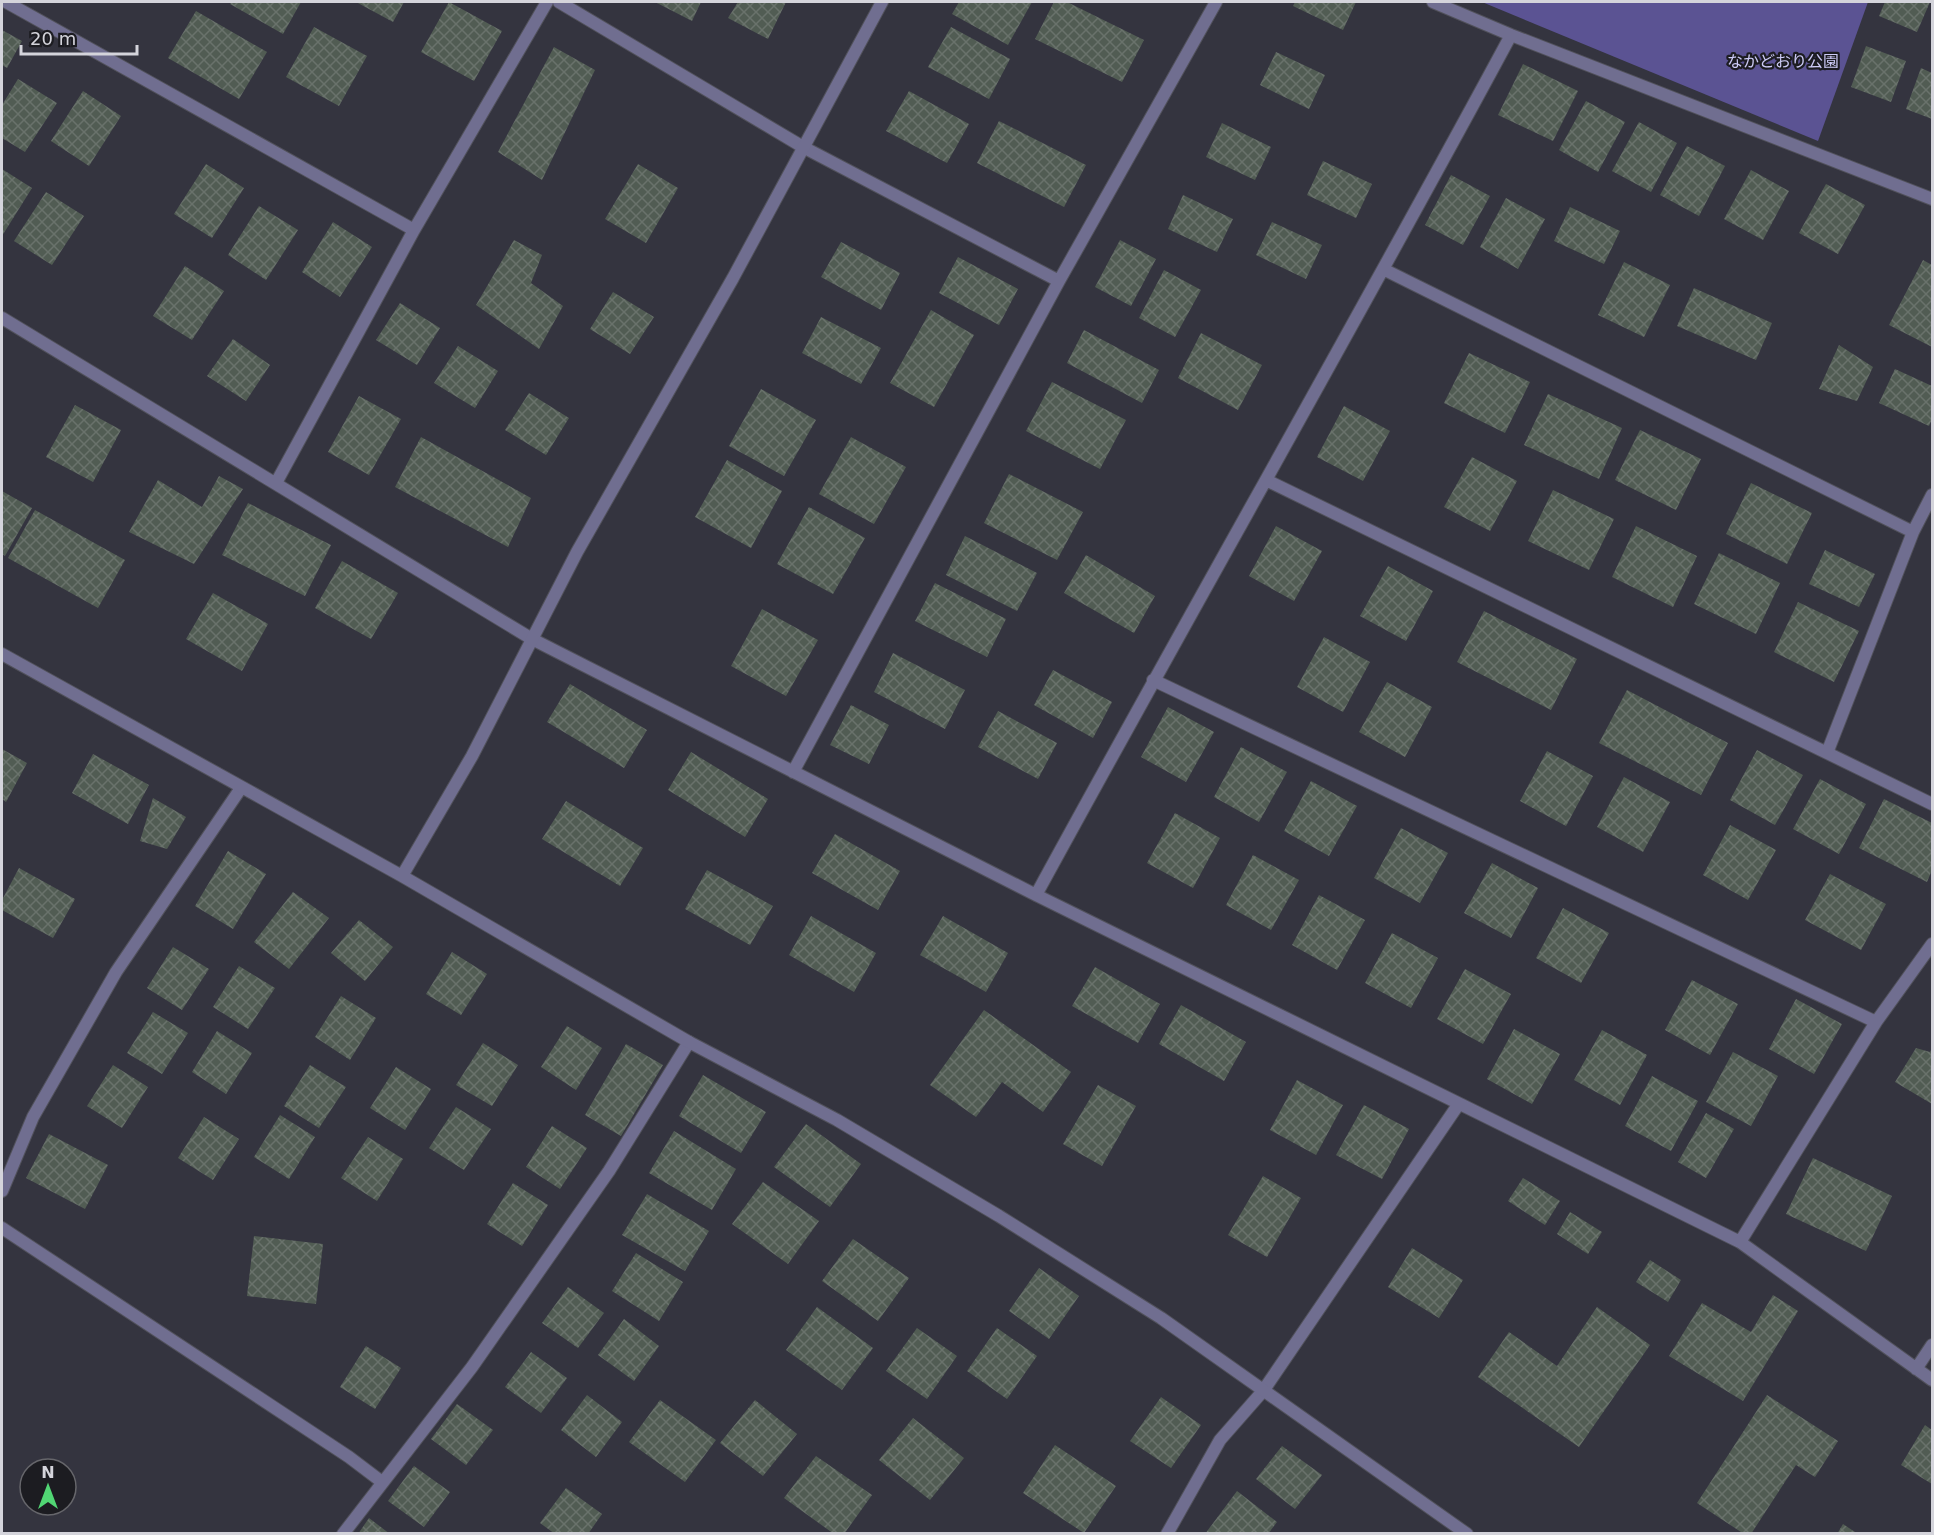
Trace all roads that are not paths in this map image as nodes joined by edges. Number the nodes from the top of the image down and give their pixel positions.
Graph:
1 (6, 2) edge
2 (547, 2) edge
3 (559, 2) edge
4 (882, 2) edge
5 (1216, 2) edge
6 (1433, 2) edge
7 (1511, 35) junction
8 (803, 147) junction
9 (1932, 199) edge
10 (414, 230) junction
11 (1384, 270) junction
12 (1059, 281) junction
13 (2, 318) edge
14 (1266, 480) junction
15 (276, 483) junction
16 (1932, 495) edge
17 (1913, 532) junction
18 (532, 639) junction
19 (2, 654) edge
20 (1153, 680) junction
21 (1827, 753) junction
22 (793, 772) junction
23 (241, 788) junction
24 (1932, 804) edge
25 (402, 876) junction
26 (1036, 895) junction
27 (1932, 944) edge
28 (1876, 1022) junction
29 (689, 1042) junction
30 (1458, 1105) junction
31 (2, 1191) edge
32 (2, 1228) edge
33 (1740, 1242) junction
34 (1932, 1345) edge
35 (1916, 1369) junction
36 (1932, 1380) edge
37 (1263, 1391) junction
38 (382, 1482) junction
39 (343, 1533) edge
40 (1167, 1533) edge
41 (1467, 1533) edge

1 - 10 street
2 - 10 street
3 - 8 street
4 - 8 street
5 - 12 street
6 - 7 street
7 - 9 street
7 - 11 street
8 - 12 street
8 - 18 street
10 - 15 street
11 - 14 street
11 - 17 street
12 - 22 street
13 - 15 street
14 - 20 street
14 - 21 street
15 - 18 street
16 - 17 street
17 - 21 street
18 - 22 street
18 - 25 street
19 - 23 street
20 - 26 street
20 - 28 street
21 - 24 street
22 - 26 street
23 - 25 street
23 - 31 street
25 - 29 street
26 - 30 street
27 - 28 street
28 - 33 street
29 - 37 street
29 - 38 street
30 - 33 street
30 - 37 street
32 - 38 street
33 - 35 street
34 - 35 street
35 - 36 street
37 - 40 street
37 - 41 street
38 - 39 street

